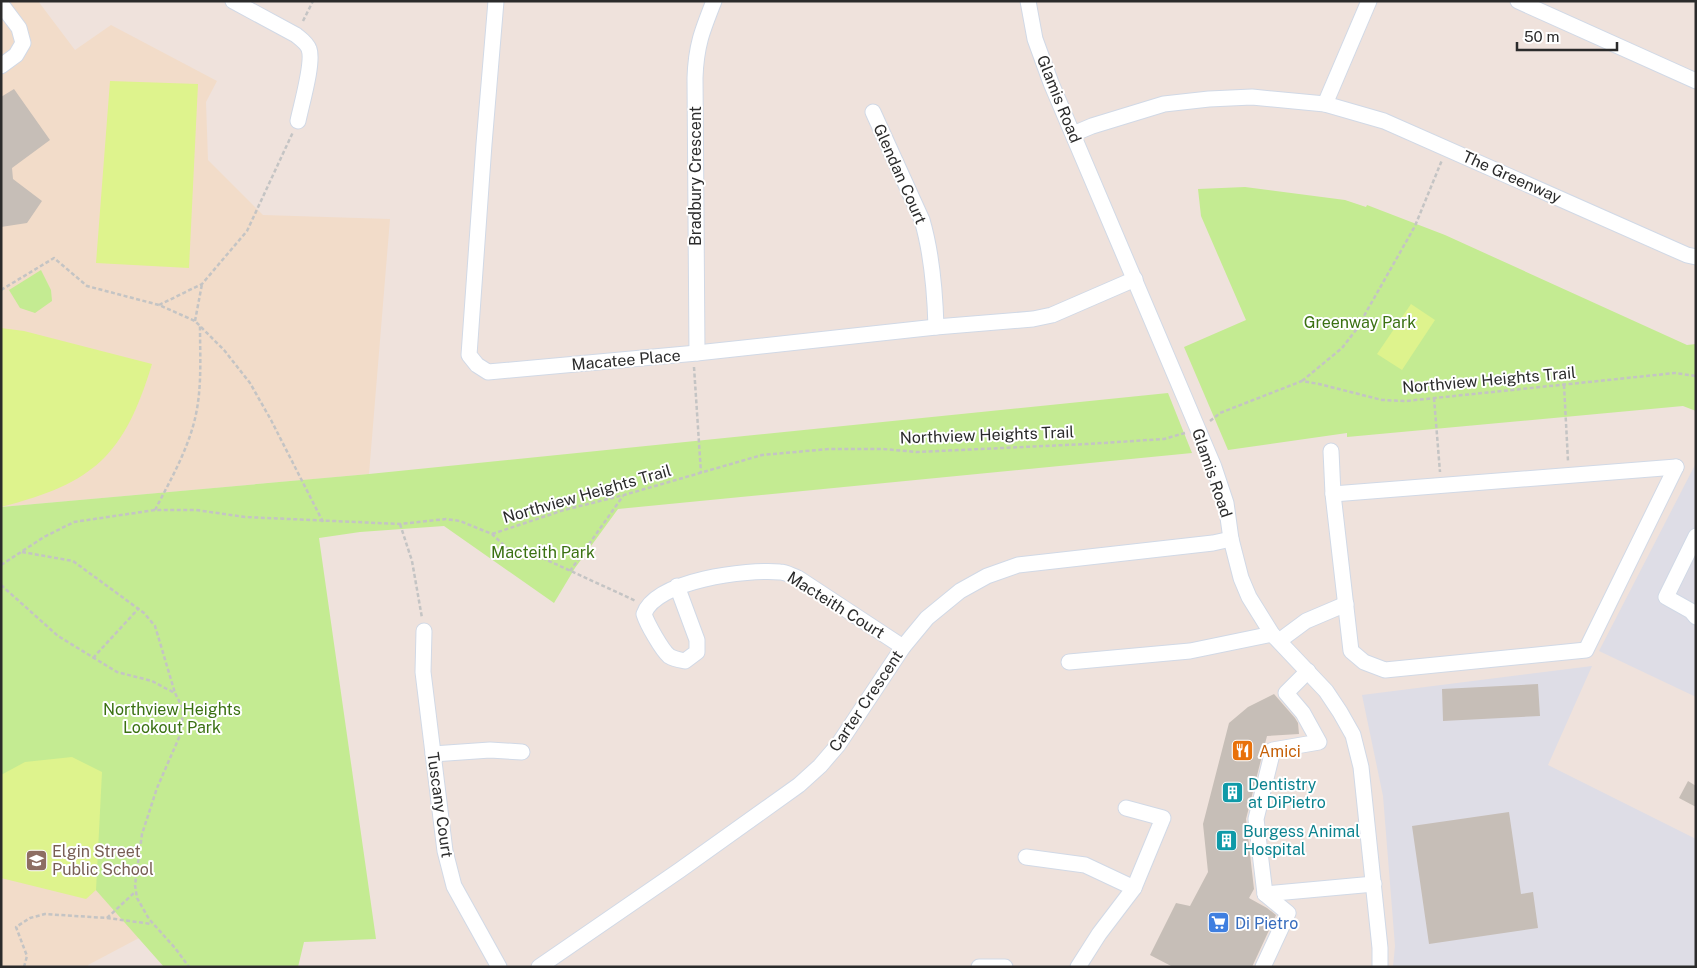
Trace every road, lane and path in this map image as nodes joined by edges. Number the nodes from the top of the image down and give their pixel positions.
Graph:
1 (233, 1) edge
2 (313, 1) edge
3 (496, 1) edge
4 (714, 1) edge
5 (1028, 1) edge
6 (1369, 1) edge
7 (1518, 1) edge
8 (1, 4) edge
9 (303, 21) dead end
10 (1, 66) edge
11 (1696, 81) edge
12 (1325, 104) junction
13 (873, 112) dead end
14 (298, 121) joint
15 (1072, 134) junction
16 (1448, 148) junction
17 (1696, 257) edge
18 (1135, 280) junction
19 (202, 284) junction
20 (1, 290) edge
21 (159, 305) junction
22 (196, 321) junction
23 (200, 326) junction
24 (936, 326) junction
25 (698, 353) junction
26 (1696, 376) edge
27 (1302, 381) junction
28 (1564, 385) junction
29 (1434, 398) junction
30 (1205, 424) dead end
31 (1189, 431) dead end
32 (1331, 451) dead end
33 (701, 473) junction
34 (1569, 475) junction
35 (1441, 486) junction
36 (1333, 494) junction
37 (624, 495) junction
38 (156, 510) junction
39 (323, 522) junction
40 (400, 524) junction
41 (492, 534) junction
42 (1696, 536) edge
43 (1231, 539) junction
44 (21, 552) junction
45 (1, 565) edge
46 (570, 571) junction
47 (1, 585) edge
48 (677, 586) junction
49 (1346, 604) junction
50 (646, 607) junction
51 (139, 608) junction
52 (1696, 617) edge
53 (424, 631) joint
54 (1275, 638) junction
55 (903, 647) junction
56 (92, 658) junction
57 (1069, 662) dead end
58 (1308, 671) junction
59 (175, 693) junction
60 (522, 752) dead end
61 (433, 754) junction
62 (1126, 808) dead end
63 (1026, 857) dead end
64 (1374, 884) junction
65 (1134, 888) junction
66 (136, 892) junction
67 (1265, 894) junction
68 (107, 918) junction
69 (154, 924) junction
70 (24, 967) edge
71 (188, 967) edge
72 (499, 967) edge
73 (539, 967) edge
74 (979, 967) edge
75 (1005, 967) edge
76 (1078, 967) edge
77 (1262, 967) edge
78 (1380, 967) edge

1 - 14 street
2 - 9 path
3 - 25 street, Macatee Place
4 - 25 street, Bradbury Crescent
5 - 15 street, Glamis Road
6 - 12 street
7 - 11 street
8 - 10 street
12 - 15 street, The Greenway
12 - 16 street, The Greenway
13 - 24 street, Glendan Court
14 - 19 path
15 - 18 street, Glamis Road
16 - 17 street, The Greenway
16 - 27 path
18 - 24 street, Macatee Place
18 - 43 street, Glamis Road
19 - 21 path
19 - 22 path
20 - 21 path
21 - 22 path
22 - 23 path
23 - 38 path
23 - 39 path
24 - 25 street, Macatee Place
25 - 33 path
26 - 28 path, Northview Heights Trail
27 - 29 path, Northview Heights Trail
27 - 30 path
28 - 29 path, Northview Heights Trail
28 - 34 path
29 - 35 path
31 - 33 path, Northview Heights Trail
32 - 36 street
33 - 37 path, Northview Heights Trail
34 - 35 street
34 - 49 street
35 - 36 street
36 - 49 street
37 - 41 path, Northview Heights Trail
37 - 46 path
38 - 39 path, Northview Heights Trail
38 - 44 path, Northview Heights Trail
39 - 40 path, Northview Heights Trail
40 - 41 path, Northview Heights Trail
40 - 53 path
41 - 46 path
42 - 52 street
43 - 54 street, Glamis Road
43 - 55 street, Carter Crescent
44 - 45 path, Northview Heights Trail
44 - 51 path
46 - 50 path
47 - 56 path
48 - 50 street, Macteith Court
48 - 50 street
48 - 55 street, Macteith Court
49 - 54 street
51 - 56 path
51 - 59 path
53 - 61 street, Tuscany Court
54 - 57 street
54 - 58 street, Glamis Road
55 - 73 street, Carter Crescent
56 - 59 path
58 - 64 street, Glamis Road
58 - 67 street
59 - 66 path
60 - 61 street
61 - 72 street, Tuscany Court
62 - 65 street
63 - 65 street
64 - 67 street
64 - 78 street, Glamis Road
65 - 76 street
66 - 68 path
66 - 69 path
67 - 77 street
68 - 69 path
68 - 70 path
69 - 71 path
74 - 75 street

